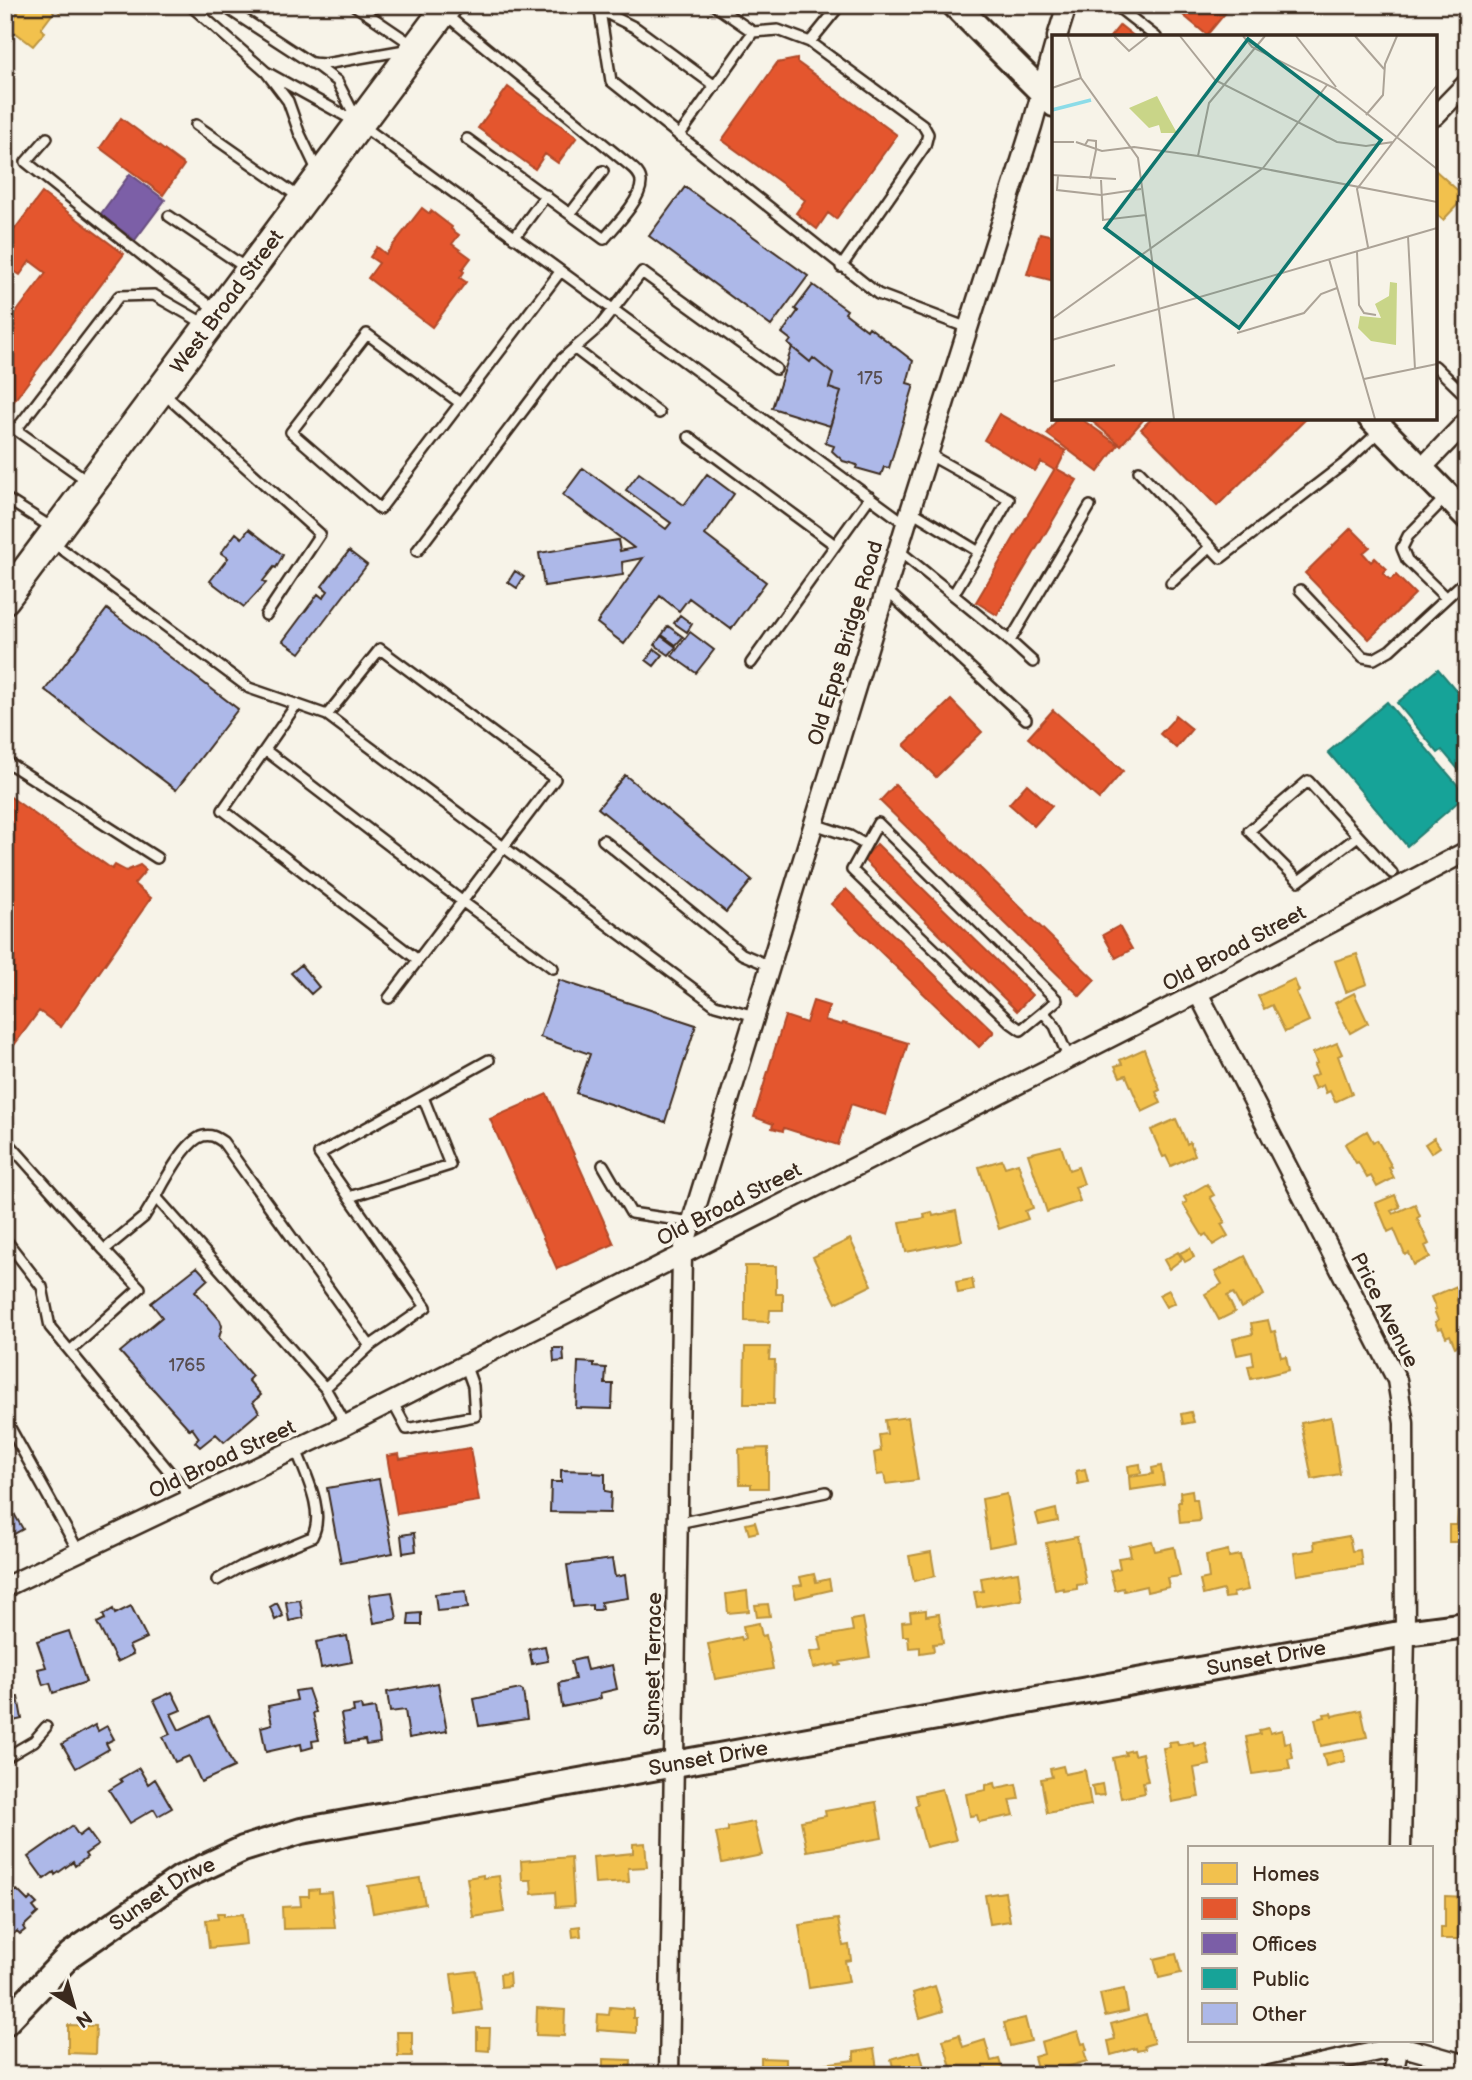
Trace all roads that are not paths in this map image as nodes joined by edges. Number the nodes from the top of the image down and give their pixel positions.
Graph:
1 (190, 5) edge
2 (222, 5) edge
3 (354, 5) edge
4 (590, 5) edge
5 (714, 5) edge
6 (840, 5) edge
7 (956, 5) edge
8 (1067, 5) edge
9 (1115, 5) edge
10 (602, 8) edge
11 (445, 9) edge
12 (753, 32) junction
13 (1058, 35) edge
14 (1153, 35) edge
15 (810, 42) junction
16 (417, 48) junction
17 (312, 63) junction
18 (1052, 64) edge
19 (266, 72) junction
20 (1467, 83) edge
21 (715, 86) junction
22 (1048, 98) edge
23 (1437, 114) edge
24 (360, 124) junction
25 (196, 125) dead end
26 (679, 136) junction
27 (47, 138) dead end
28 (467, 139) dead end
29 (603, 171) dead end
30 (320, 177) junction
31 (547, 195) junction
32 (303, 200) junction
33 (570, 214) junction
34 (169, 216) dead end
35 (513, 238) junction
36 (841, 267) junction
37 (250, 271) junction
38 (560, 272) junction
39 (613, 309) junction
40 (214, 319) junction
41 (968, 328) junction
42 (575, 349) junction
43 (1437, 368) edge
44 (776, 369) dead end
45 (160, 391) junction
46 (1467, 397) edge
47 (460, 403) junction
48 (659, 413) dead end
49 (1467, 421) edge
50 (5, 422) edge
51 (1376, 424) edge
52 (16, 430) junction
53 (689, 437) dead end
54 (928, 454) junction
55 (1422, 468) junction
56 (1139, 471) dead end
57 (93, 484) junction
58 (1448, 495) junction
59 (870, 497) junction
60 (5, 498) edge
61 (1090, 506) dead end
62 (1467, 516) edge
63 (908, 517) junction
64 (53, 535) junction
65 (835, 545) junction
66 (1210, 547) junction
67 (898, 550) junction
68 (417, 551) dead end
69 (979, 552) junction
70 (1467, 579) edge
71 (1171, 583) dead end
72 (886, 590) junction
73 (1300, 590) dead end
74 (953, 595) junction
75 (1446, 598) junction
76 (5, 599) edge
77 (266, 615) dead end
78 (1010, 641) junction
79 (1033, 662) dead end
80 (751, 663) dead end
81 (296, 705) junction
82 (327, 715) junction
83 (1026, 719) dead end
84 (265, 750) junction
85 (5, 766) edge
86 (814, 824) junction
87 (1358, 836) junction
88 (603, 840) dead end
89 (866, 845) junction
90 (504, 848) junction
91 (1467, 850) edge
92 (157, 858) dead end
93 (1392, 873) dead end
94 (463, 902) junction
95 (418, 960) junction
96 (770, 966) junction
97 (553, 968) dead end
98 (1198, 993) junction
99 (388, 998) dead end
100 (1043, 1013) junction
101 (755, 1016) junction
102 (1069, 1059) junction
103 (489, 1060) dead end
104 (422, 1097) junction
105 (5, 1139) edge
106 (603, 1166) dead end
107 (156, 1197) junction
108 (349, 1197) junction
109 (691, 1222) junction
110 (5, 1239) edge
111 (104, 1250) junction
112 (682, 1253) junction
113 (370, 1346) junction
114 (70, 1351) junction
115 (465, 1364) junction
116 (325, 1388) junction
117 (392, 1401) junction
118 (5, 1419) edge
119 (346, 1425) junction
120 (296, 1449) junction
121 (826, 1492) dead end
122 (190, 1499) junction
123 (678, 1523) junction
124 (79, 1552) junction
125 (217, 1580) dead end
126 (5, 1587) edge
127 (1467, 1625) edge
128 (1405, 1633) junction
129 (47, 1727) dead end
130 (5, 1758) edge
131 (675, 1763) junction
132 (1401, 1846) edge
133 (5, 2022) edge
134 (1400, 2043) edge
135 (1467, 2065) edge
136 (669, 2075) edge
137 (1271, 2075) edge
138 (1393, 2075) edge

1 - 19 lane
2 - 17 lane
3 - 16 lane
4 - 10 lane
5 - 12 lane
6 - 15 lane
7 - 22 street
8 - 13 street
9 - 14 lane
10 - 21 lane
10 - 26 lane
11 - 16 main road, West Broad Street
11 - 33 lane
12 - 15 lane
12 - 21 lane
15 - 36 lane
16 - 17 lane
16 - 24 main road, West Broad Street
17 - 24 lane
18 - 22 street, Old Epps Bridge Road
19 - 24 lane
19 - 30 lane
20 - 23 street
21 - 26 lane
22 - 41 street, Old Epps Bridge Road
24 - 30 main road, West Broad Street
24 - 35 lane
25 - 32 lane
26 - 36 lane
27 - 40 lane
28 - 31 lane
29 - 33 lane
30 - 32 main road, West Broad Street
31 - 33 lane
31 - 35 lane
32 - 37 main road, West Broad Street
34 - 37 lane
35 - 38 lane
36 - 41 lane
37 - 40 main road, West Broad Street
38 - 39 lane
38 - 47 lane
39 - 42 lane
39 - 44 lane
39 - 59 lane
40 - 45 main road, West Broad Street
40 - 52 lane
41 - 54 street, Old Epps Bridge Road
42 - 48 lane
42 - 68 lane
43 - 46 lane
45 - 57 main road, West Broad Street
45 - 77 lane
47 - 47 lane
49 - 55 street
50 - 52 lane
51 - 55 street
51 - 66 lane
52 - 57 lane
53 - 65 lane
54 - 63 street, Old Epps Bridge Road
54 - 69 lane
55 - 58 street
56 - 66 lane
57 - 64 main road, West Broad Street
58 - 62 street
58 - 75 lane
59 - 63 lane
59 - 65 lane
60 - 64 lane
61 - 78 lane
63 - 67 street, Old Epps Bridge Road
63 - 69 lane
64 - 76 main road, West Broad Street
64 - 81 lane
65 - 80 lane
66 - 71 lane
67 - 72 street, Old Epps Bridge Road
67 - 74 lane
69 - 74 lane
70 - 75 lane
72 - 83 lane
72 - 86 street, Old Epps Bridge Road
73 - 75 lane
74 - 78 lane
78 - 79 lane
81 - 82 lane
81 - 84 lane
82 - 90 lane
82 - 90 lane
84 - 94 lane
84 - 95 lane
85 - 92 lane
86 - 89 lane
86 - 96 street, Old Epps Bridge Road
87 - 87 lane
87 - 93 lane
88 - 96 lane
89 - 100 lane
89 - 100 lane
90 - 94 lane
90 - 101 lane
91 - 98 street, Old Broad Street
94 - 95 lane
94 - 97 lane
95 - 99 lane
96 - 101 street, Old Epps Bridge Road
98 - 102 street, Old Broad Street
98 - 128 street, Price Avenue
100 - 102 lane
101 - 109 street, Old Epps Bridge Road
102 - 112 street, Old Broad Street
103 - 104 lane
104 - 108 lane
104 - 108 lane
105 - 111 lane
106 - 109 lane
107 - 111 lane
107 - 113 lane
107 - 116 lane
108 - 113 lane
109 - 112 street, Old Epps Bridge Road
110 - 114 lane
111 - 114 lane
112 - 115 street, Old Broad Street
112 - 123 street, Sunset Terrace
113 - 116 lane
114 - 122 lane
115 - 117 street, Old Broad Street
115 - 117 lane
116 - 119 lane
117 - 119 street, Old Broad Street
118 - 124 lane
119 - 120 street, Old Broad Street
120 - 122 street, Old Broad Street
120 - 125 lane
121 - 123 lane
122 - 124 street, Old Broad Street
123 - 131 street, Sunset Terrace
124 - 126 street, Old Broad Street
127 - 128 street, Sunset Drive
128 - 131 street, Sunset Drive
128 - 132 street, Price Avenue
129 - 130 lane
131 - 133 street, Sunset Drive
131 - 136 street, Sunset Terrace
134 - 135 street
134 - 137 street
134 - 138 street

